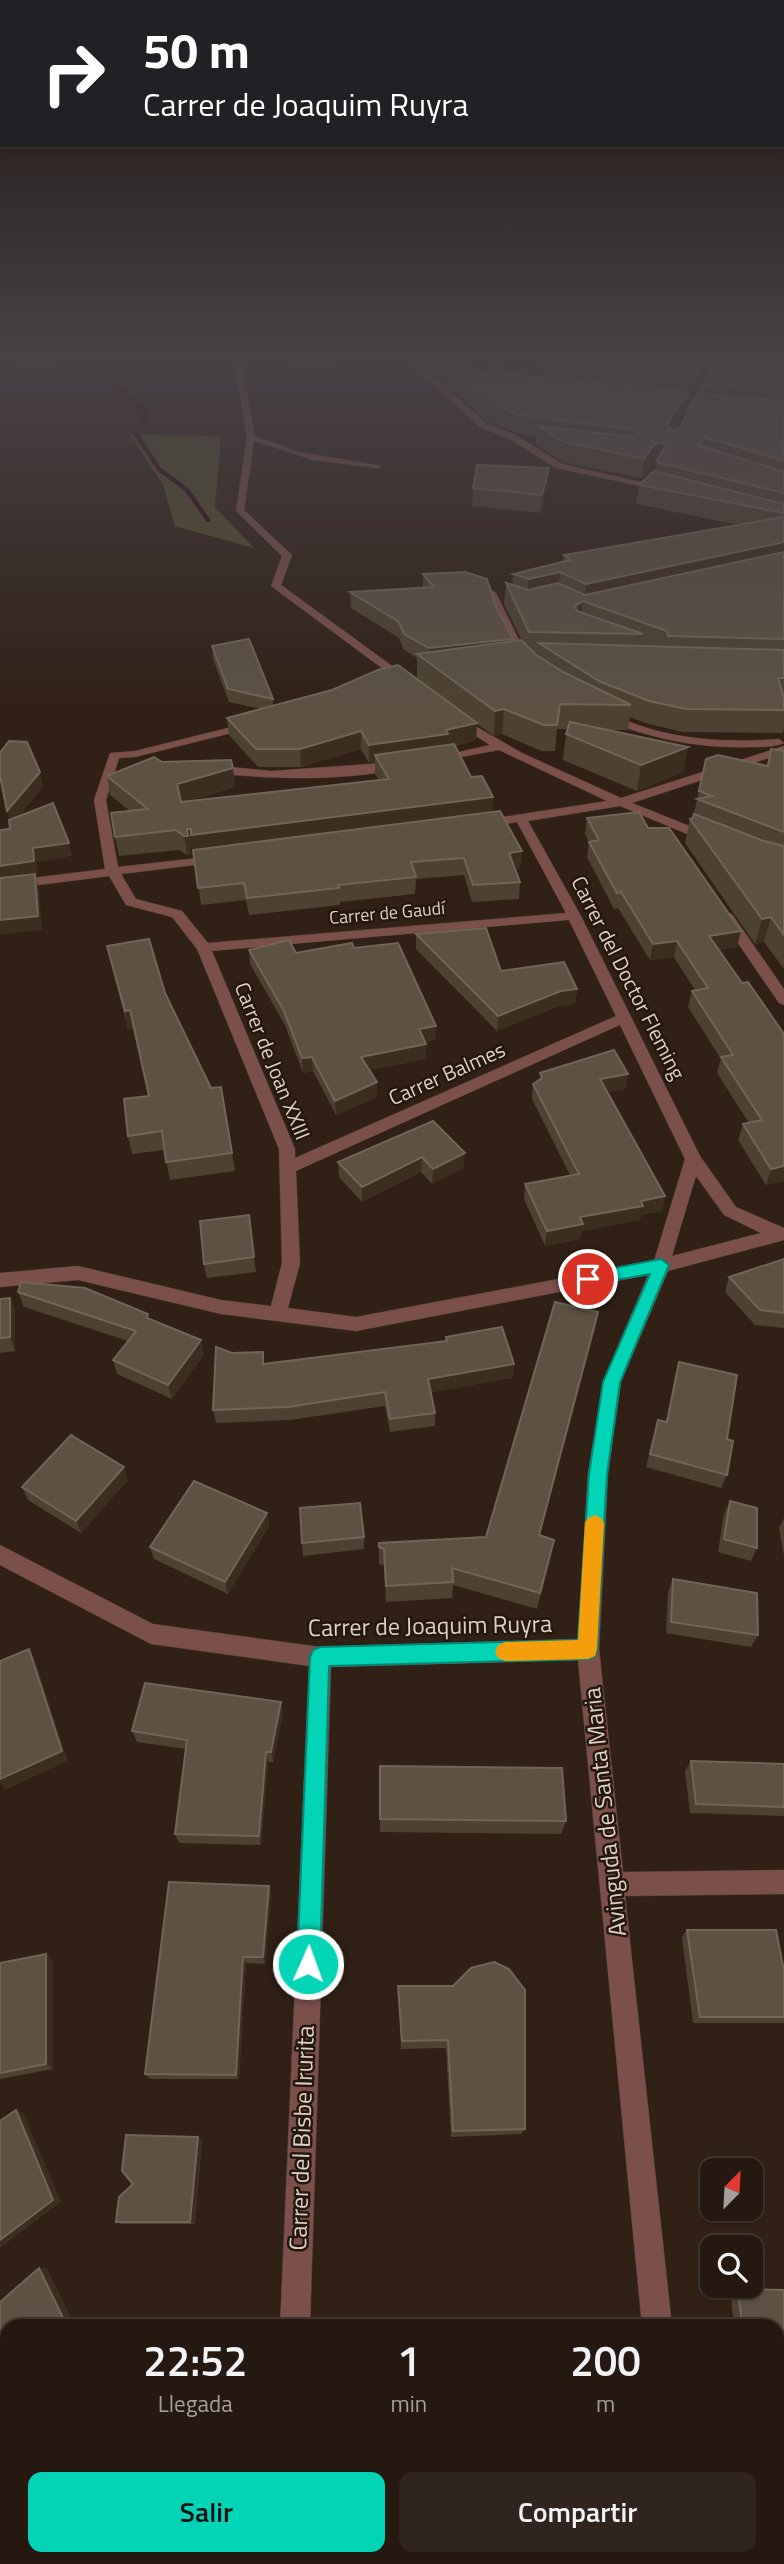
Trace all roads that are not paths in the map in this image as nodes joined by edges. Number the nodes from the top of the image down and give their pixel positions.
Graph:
1 (246, 474) edge
2 (595, 474) edge
3 (650, 476) edge
4 (644, 484) junction
5 (671, 490) edge
6 (503, 597) dead end
7 (534, 664) edge
8 (417, 689) edge
9 (448, 713) edge
10 (597, 713) edge
11 (264, 721) edge
12 (784, 742) edge
13 (497, 747) junction
14 (784, 749) edge
15 (114, 755) junction
16 (149, 763) edge
17 (203, 768) edge
18 (619, 803) junction
19 (657, 817) junction
20 (521, 819) junction
21 (467, 826) edge
22 (673, 839) edge
23 (716, 841) edge
24 (235, 856) edge
25 (112, 872) junction
26 (0, 886) edge
27 (719, 907) edge
28 (574, 916) junction
29 (204, 948) junction
30 (784, 1000) edge
31 (624, 1018) junction
32 (693, 1159) junction
33 (288, 1168) junction
34 (782, 1234) edge
35 (661, 1265) junction
36 (0, 1280) edge
37 (277, 1316) junction
38 (0, 1554) edge
39 (588, 1649) junction
40 (320, 1657) junction
41 (784, 1882) edge
42 (613, 1884) junction
43 (295, 2319) edge
44 (656, 2319) edge

1 - 8 street
2 - 4 street
3 - 4 street
4 - 5 street
6 - 7 street
9 - 13 street
10 - 12 street
11 - 15 street
13 - 17 street
13 - 18 street
14 - 18 street
15 - 16 street
15 - 25 street
18 - 19 street
18 - 20 street
19 - 22 street
19 - 23 street
20 - 21 street
20 - 28 street, Carrer del Doctor Fleming
24 - 25 street
25 - 26 street
25 - 29 street, Carrer de Joan XXIII
27 - 30 street
28 - 29 street, Carrer de Gaudí
28 - 31 street, Carrer del Doctor Fleming
29 - 33 street, Carrer de Joan XXIII
31 - 32 street, Carrer del Doctor Fleming
31 - 33 street, Carrer Balmes
32 - 34 street, Carrer del Doctor Fleming
32 - 35 street
33 - 37 street, Carrer de Joan XXIII
34 - 35 street
35 - 37 street
35 - 39 street, Avinguda de Santa Maria
36 - 37 street
38 - 40 street, Carrer de Joaquim Ruyra
39 - 40 street, Carrer de Joaquim Ruyra
39 - 42 street, Avinguda de Santa Maria
40 - 43 street, Carrer del Bisbe Irurita
41 - 42 street
42 - 44 street, Avinguda de Santa Maria

